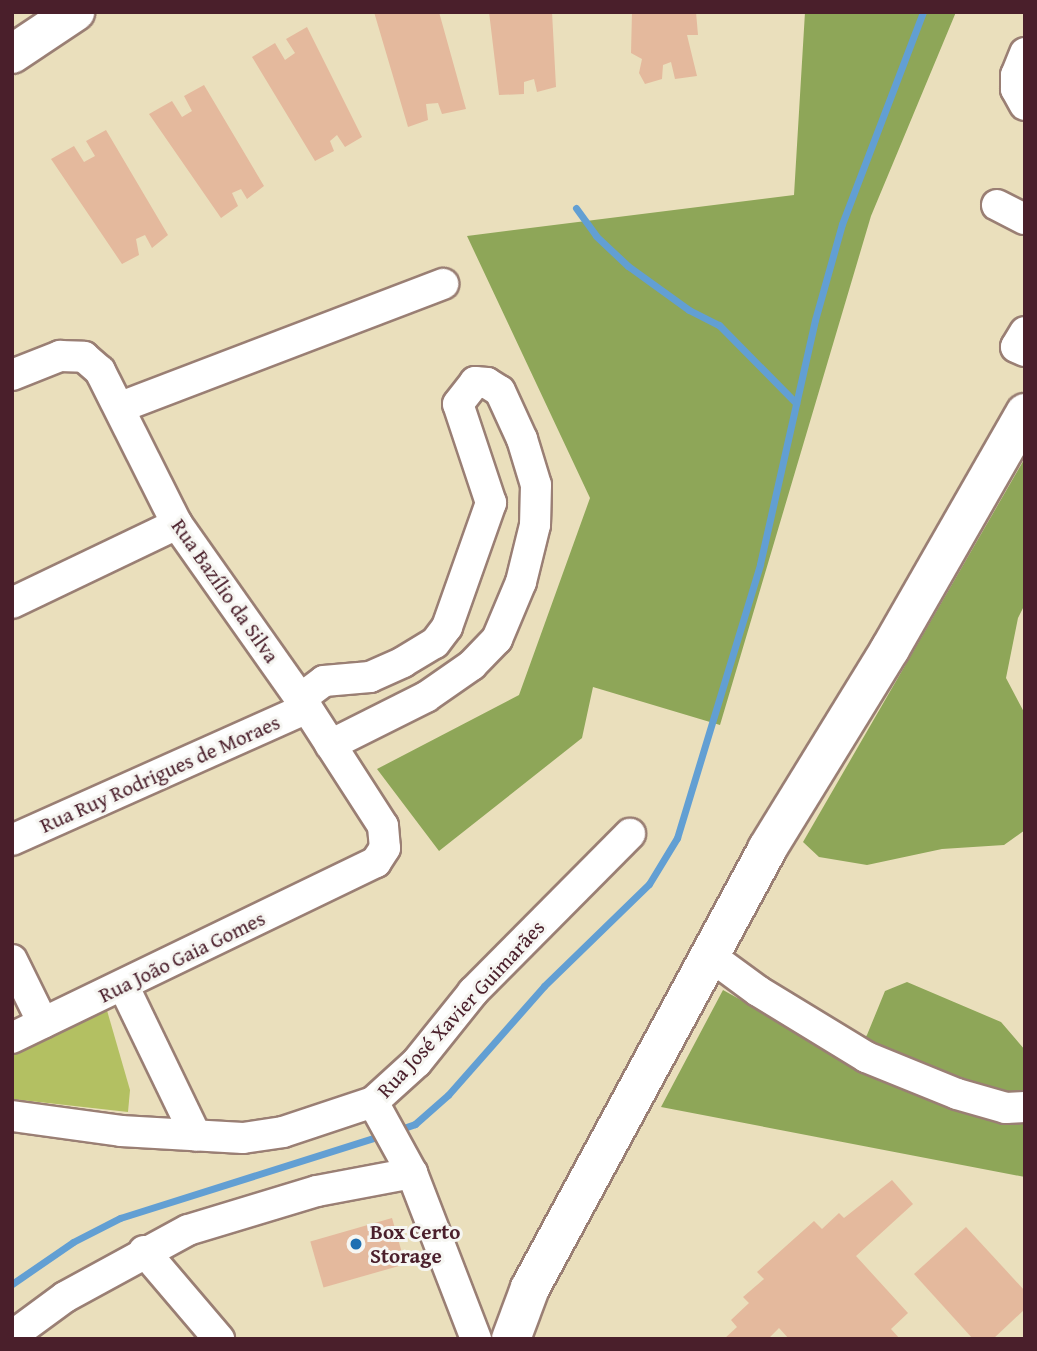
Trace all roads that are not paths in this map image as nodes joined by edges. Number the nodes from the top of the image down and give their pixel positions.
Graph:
1 (75, 12) edge
2 (1025, 53) edge
3 (12, 54) edge
4 (1025, 104) edge
5 (997, 205) dead end
6 (1025, 219) edge
7 (443, 284) dead end
8 (1025, 332) edge
9 (1025, 351) edge
10 (12, 375) edge
11 (121, 407) junction
12 (1025, 413) edge
13 (177, 524) junction
14 (12, 603) edge
15 (304, 703) junction
16 (330, 745) junction
17 (629, 834) dead end
18 (12, 840) edge
19 (351, 875) joint
20 (709, 955) junction
21 (12, 960) edge
22 (124, 987) junction
23 (43, 1023) junction
24 (12, 1038) edge
25 (377, 1107) junction
26 (1025, 1108) edge
27 (12, 1116) edge
28 (196, 1136) junction
29 (412, 1173) junction
30 (144, 1251) junction
31 (12, 1336) edge
32 (219, 1339) edge
33 (476, 1339) edge
34 (511, 1339) edge

1 - 3 main road
2 - 4 street
5 - 6 street
7 - 11 street
8 - 9 street
10 - 11 street, Rua Bazílio da Silva
11 - 13 street, Rua Bazílio da Silva
12 - 20 main road
13 - 14 street
13 - 15 street, Rua Bazílio da Silva
15 - 16 street, Rua Bazílio da Silva
15 - 16 street, Rua Ruy Rodrigues de Moraes
15 - 18 street, Rua Ruy Rodrigues de Moraes
16 - 19 street, Rua Bazílio da Silva
17 - 25 street, Rua José Xavier Guimarães
19 - 22 street, Rua João Gaia Gomes
20 - 26 street
20 - 34 main road
21 - 23 street
22 - 23 street, Rua João Gaia Gomes
22 - 28 street
23 - 24 street, Rua João Gaia Gomes
25 - 28 street, Rua José Xavier Guimarães
25 - 29 street
27 - 28 street, Rua José Xavier Guimarães
29 - 30 street
29 - 33 street
30 - 31 street
30 - 32 street

